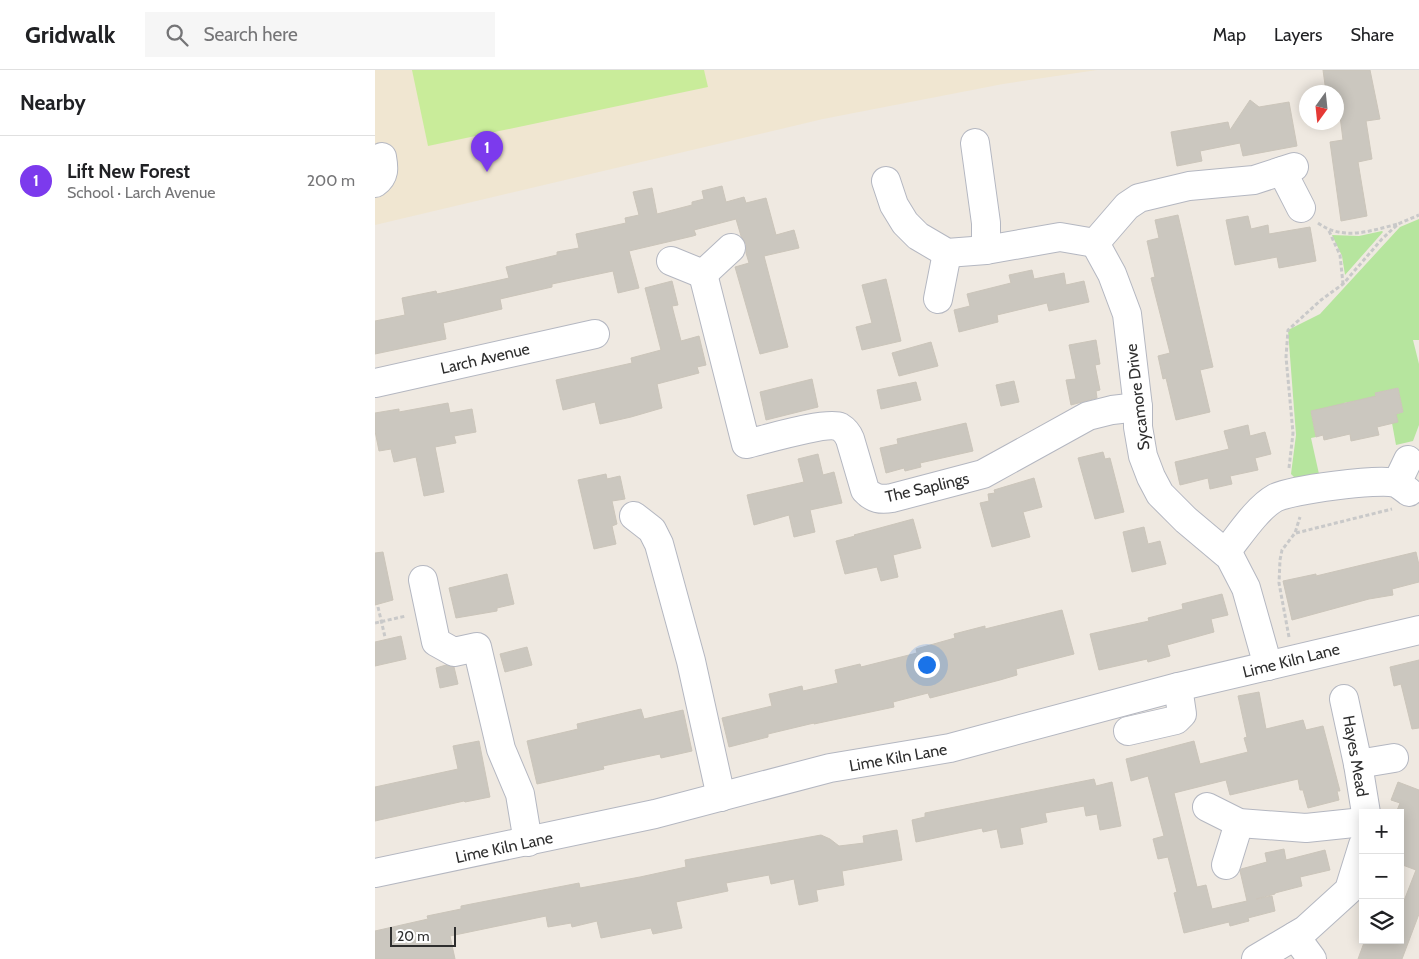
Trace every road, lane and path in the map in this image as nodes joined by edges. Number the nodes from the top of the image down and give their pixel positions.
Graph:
1 (975, 143) dead end
2 (886, 181) dead end
3 (1301, 208) joint
4 (1419, 215) edge
5 (1398, 224) junction
6 (1329, 231) junction
7 (1095, 243) junction
8 (731, 248) dead end
9 (986, 250) junction
10 (947, 253) junction
11 (671, 261) dead end
12 (703, 274) junction
13 (1343, 284) junction
14 (938, 299) dead end
15 (595, 334) dead end
16 (375, 383) edge
17 (1137, 406) junction
18 (1405, 478) joint
19 (1292, 493) junction
20 (634, 516) dead end
21 (1295, 533) junction
22 (1226, 552) junction
23 (423, 580) dead end
24 (378, 607) dead end
25 (430, 611) junction
26 (381, 622) junction
27 (375, 623) edge
28 (1419, 630) edge
29 (385, 637) dead end
30 (1294, 659) junction
31 (1268, 666) junction
32 (1178, 687) junction
33 (1345, 700) dead end
34 (1128, 731) dead end
35 (1394, 758) dead end
36 (1358, 764) junction
37 (721, 798) junction
38 (1207, 807) dead end
39 (1365, 809) edge
40 (1359, 822) edge
41 (1239, 823) junction
42 (528, 842) junction
43 (1360, 854) edge
44 (1227, 865) dead end
45 (375, 873) edge
46 (1295, 936) junction
47 (1256, 959) edge
48 (1312, 959) edge

1 - 9 street
2 - 10 street
3 - 6 path
3 - 7 street
4 - 5 path
5 - 6 path
5 - 13 path
6 - 13 path
7 - 9 street
7 - 17 street, Sycamore Drive
8 - 12 street
9 - 10 street
10 - 14 street
11 - 12 street
12 - 17 street, The Saplings
13 - 19 path
15 - 16 street, Larch Avenue
17 - 22 street, Sycamore Drive
18 - 19 street
18 - 21 path
19 - 21 path
19 - 22 street
20 - 37 street
21 - 30 path
22 - 31 street, Sycamore Drive
23 - 25 street
24 - 26 path
25 - 26 path
25 - 42 street
26 - 27 path
26 - 29 path
28 - 30 street, Lime Kiln Lane
30 - 31 street, Lime Kiln Lane
31 - 32 street, Lime Kiln Lane
32 - 34 street
32 - 37 street, Lime Kiln Lane
33 - 36 street, Hayes Mead
35 - 36 street
36 - 39 street, Hayes Mead
37 - 42 street, Lime Kiln Lane
38 - 41 street
40 - 41 street
41 - 44 street
42 - 45 street, Lime Kiln Lane
43 - 46 street
46 - 47 street
46 - 48 street

